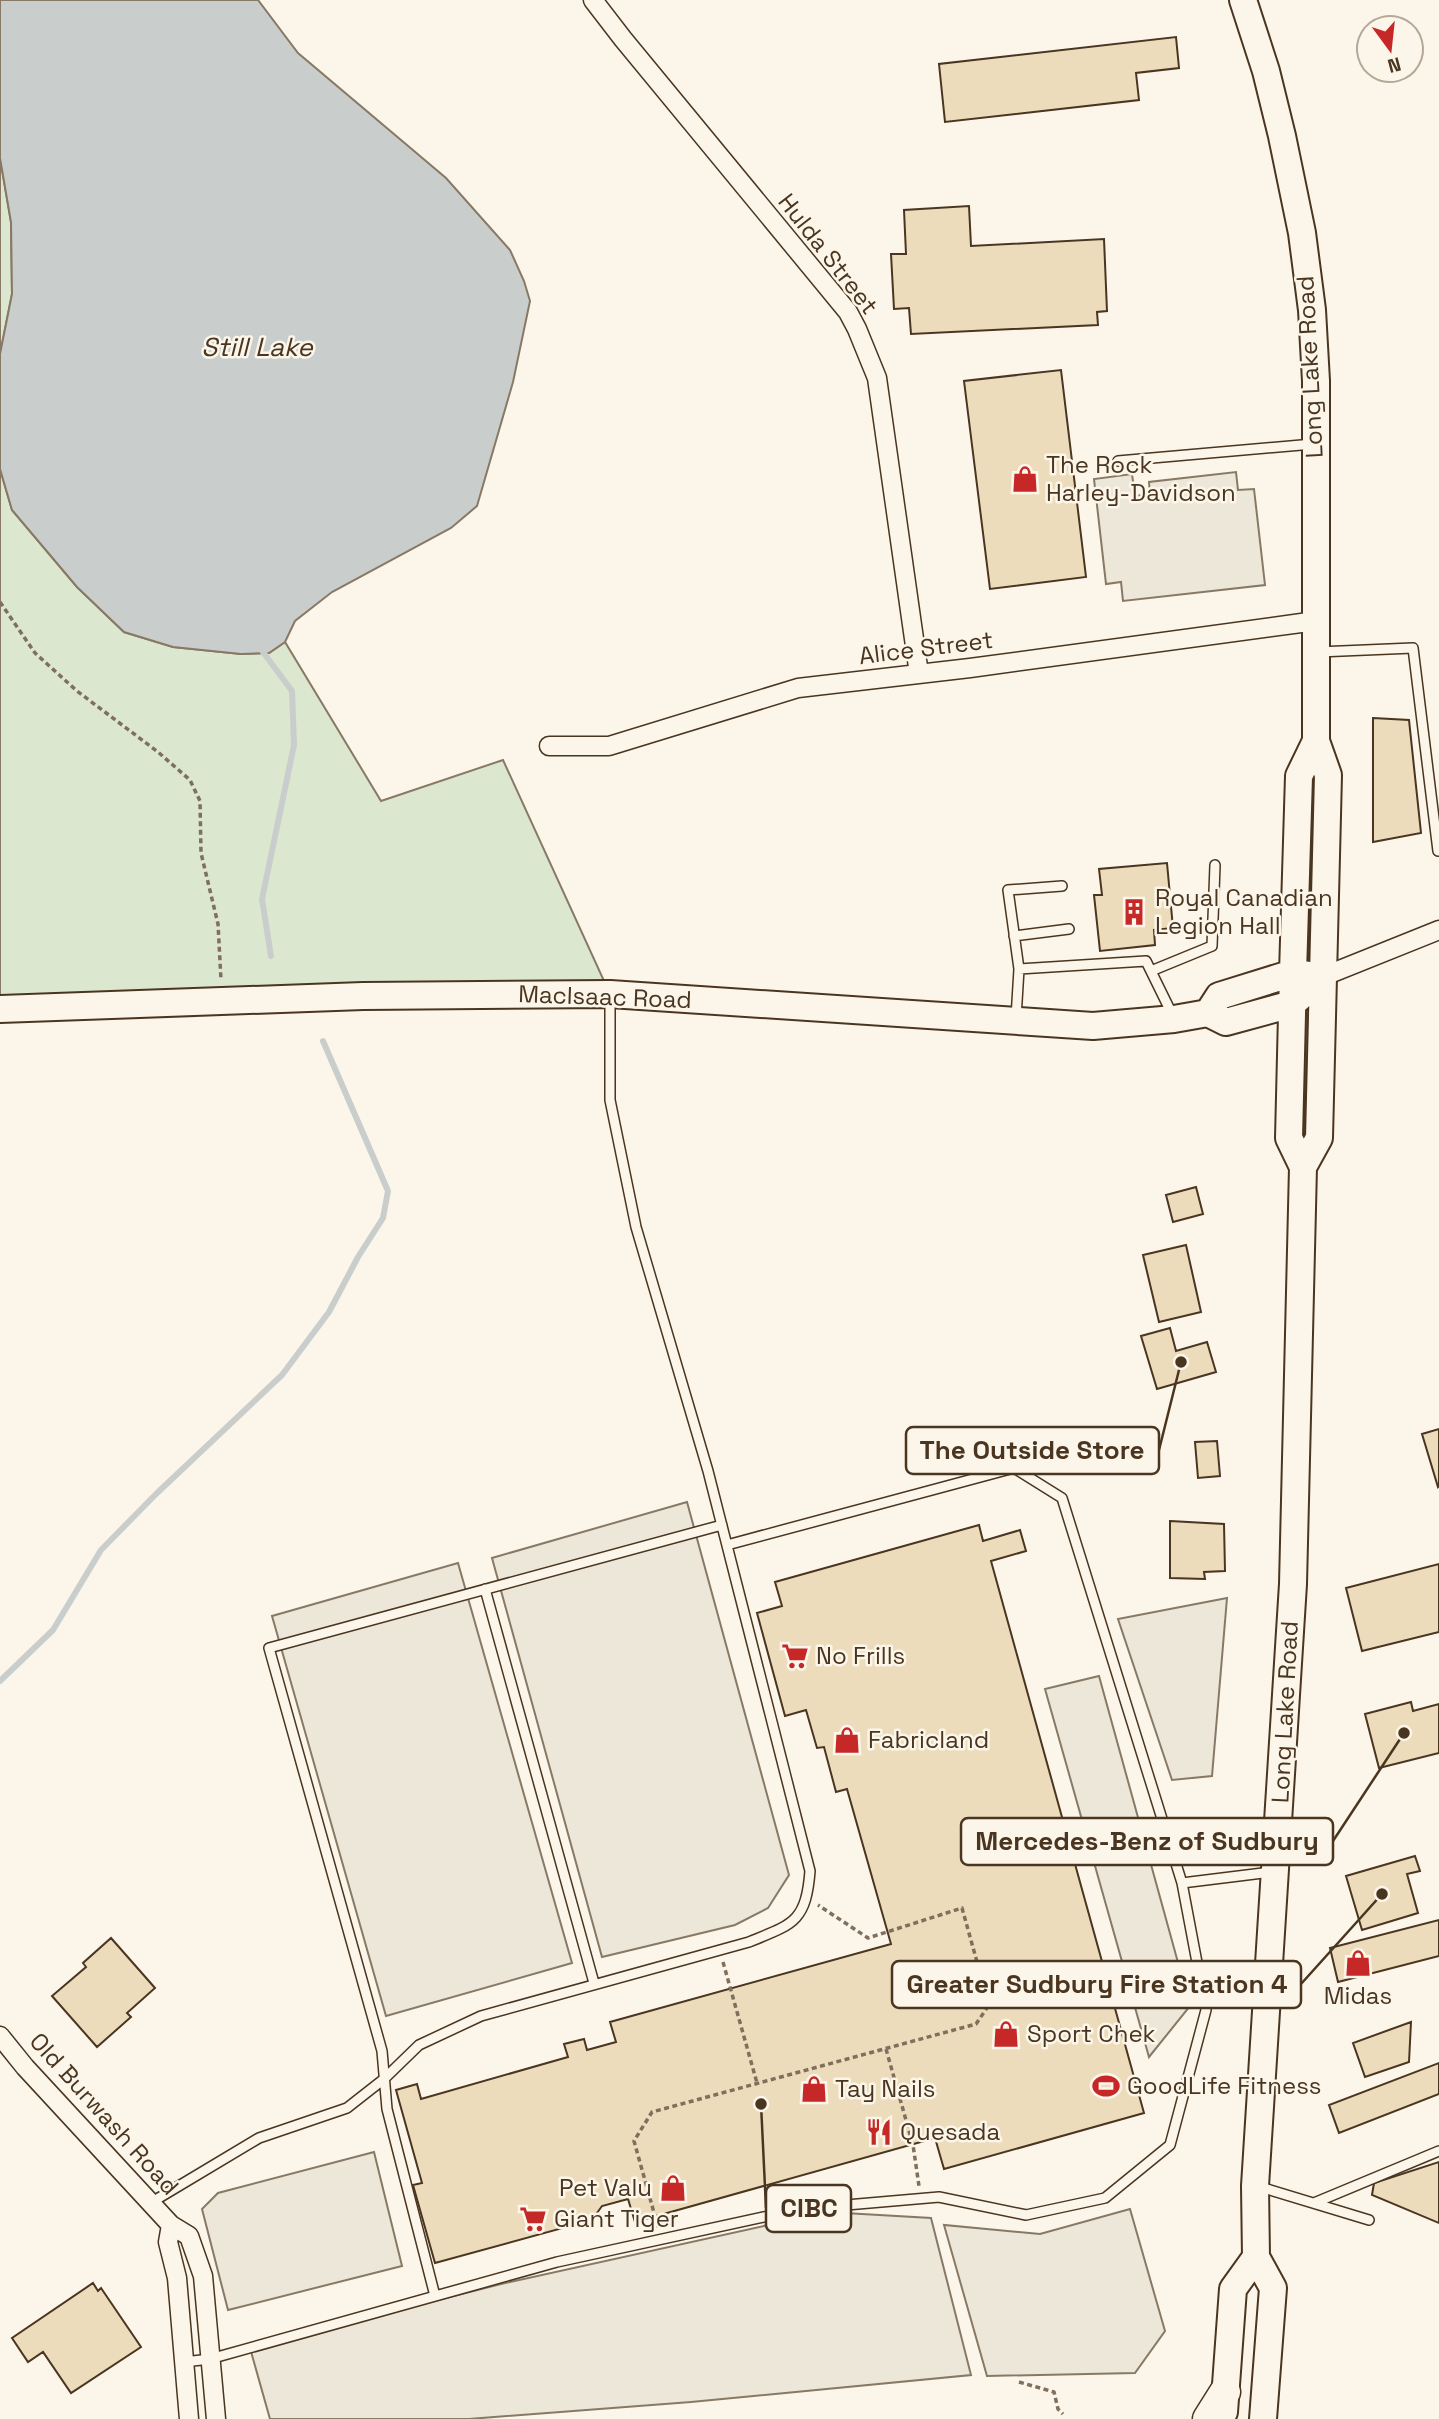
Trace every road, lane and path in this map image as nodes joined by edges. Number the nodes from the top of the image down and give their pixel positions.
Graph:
1 (593, 0) edge
2 (1242, 0) edge
3 (1315, 444) junction
4 (1118, 461) dead end
5 (0, 602) edge
6 (1316, 621) junction
7 (1316, 652) junction
8 (919, 674) junction
9 (1316, 741) junction
10 (549, 746) dead end
11 (1438, 851) edge
12 (1215, 865) dead end
13 (1062, 886) dead end
14 (1069, 929) dead end
15 (1439, 930) edge
16 (1014, 936) junction
17 (1019, 969) junction
18 (1151, 971) junction
19 (1293, 973) junction
20 (1322, 977) junction
21 (610, 994) junction
22 (223, 1001) junction
23 (1292, 1004) junction
24 (0, 1009) edge
25 (1208, 1013) junction
26 (1016, 1020) junction
27 (1174, 1020) junction
28 (1303, 1167) junction
29 (722, 1525) junction
30 (727, 1545) junction
31 (485, 1589) junction
32 (1276, 1872) junction
33 (1182, 1883) junction
34 (808, 1898) junction
35 (719, 1950) junction
36 (594, 1983) junction
37 (0, 2036) edge
38 (886, 2049) junction
39 (384, 2079) junction
40 (757, 2084) junction
41 (1439, 2151) edge
42 (1255, 2186) junction
43 (921, 2197) junction
44 (152, 2202) junction
45 (1314, 2203) junction
46 (1369, 2220) dead end
47 (171, 2225) junction
48 (662, 2239) junction
49 (1255, 2257) junction
50 (435, 2296) junction
51 (210, 2360) junction
52 (184, 2362) junction
53 (1019, 2382) dead end
54 (1224, 2405) edge
55 (1063, 2414) dead end
56 (189, 2419) edge
57 (216, 2419) edge
58 (1208, 2419) edge
59 (1263, 2419) edge

1 - 8 street, Hulda Street
2 - 3 main road, Long Lake Road
3 - 4 lane
3 - 6 main road, Long Lake Road
5 - 22 path
6 - 7 main road, Long Lake Road
6 - 8 street, Alice Street
7 - 9 main road, Long Lake Road
7 - 11 lane
8 - 10 street, Alice Street
9 - 19 main road, Long Lake Road
9 - 20 main road, Long Lake Road
12 - 18 lane
13 - 16 lane
14 - 16 lane
15 - 20 street
16 - 17 lane
17 - 18 lane
17 - 26 lane
18 - 27 lane
19 - 20 main road, MacIsaac Road
19 - 23 main road, Long Lake Road
19 - 25 main road, MacIsaac Road
20 - 23 main road, MacIsaac Road
20 - 28 main road, Long Lake Road
21 - 22 main road, MacIsaac Road
21 - 26 main road, MacIsaac Road
21 - 29 lane
22 - 24 main road, MacIsaac Road
23 - 25 main road, MacIsaac Road
23 - 28 main road, Long Lake Road
25 - 27 main road, MacIsaac Road
26 - 27 main road, MacIsaac Road
28 - 32 main road, Long Lake Road
29 - 30 lane
29 - 31 lane
30 - 33 lane
30 - 34 lane
31 - 36 lane
31 - 39 lane
32 - 33 lane
32 - 42 main road, Long Lake Road
33 - 43 lane
34 - 35 lane
34 - 38 path
35 - 36 lane
35 - 40 path
36 - 39 lane
37 - 44 street, Old Burwash Road
38 - 40 path
38 - 43 path
39 - 44 lane
39 - 50 lane
40 - 48 path
41 - 45 lane
42 - 45 lane
42 - 49 main road, Long Lake Road
43 - 48 lane
44 - 47 street, Old Burwash Road
45 - 46 lane
47 - 51 street, Old Burwash Road
47 - 52 street, Old Burwash Road
48 - 50 lane
49 - 54 main road
49 - 59 main road
50 - 51 lane
51 - 52 lane
51 - 57 street, Old Burwash Road
52 - 56 street, Old Burwash Road
53 - 55 path
54 - 58 main road

